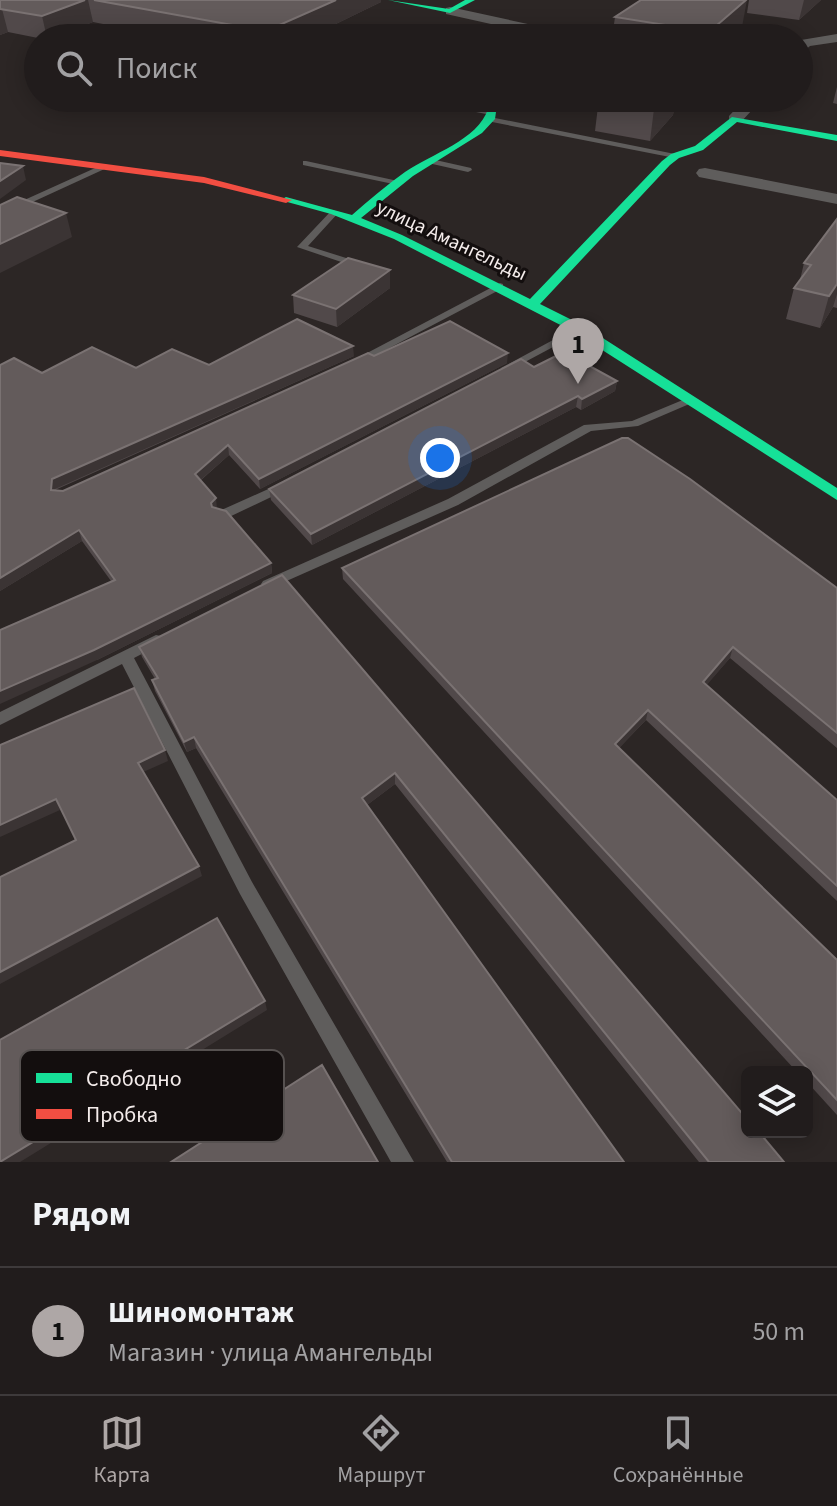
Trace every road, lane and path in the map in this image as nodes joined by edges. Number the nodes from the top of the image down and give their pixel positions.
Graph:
1 (392, 0) edge
2 (471, 0) edge
3 (450, 11) junction
4 (509, 24) edge
5 (837, 38) edge
6 (813, 43) edge
7 (473, 112) edge
8 (495, 112) edge
9 (742, 112) edge
10 (491, 116) junction
11 (735, 119) junction
12 (837, 138) edge
13 (0, 153) edge
14 (675, 156) junction
15 (431, 161) junction
16 (306, 163) dead end
17 (107, 165) junction
18 (468, 170) dead end
19 (705, 173) dead end
20 (398, 183) junction
21 (836, 196) edge
22 (0, 214) edge
23 (344, 215) junction
24 (362, 266) edge
25 (500, 286) junction
26 (534, 303) junction
27 (579, 329) junction
28 (337, 370) edge
29 (490, 379) edge
30 (690, 400) junction
31 (303, 477) edge
32 (837, 495) edge
33 (222, 515) edge
34 (260, 588) edge
35 (166, 635) edge
36 (125, 655) junction
37 (0, 719) edge
38 (403, 1162) edge

1 - 3 street
2 - 3 street
3 - 4 street
5 - 6 street
7 - 10 lane
8 - 10 street
9 - 11 street
10 - 14 lane
10 - 15 street
11 - 12 street
11 - 14 street
13 - 17 street, улица Амангельды
14 - 26 street
15 - 18 lane
15 - 20 street
16 - 20 lane
17 - 22 lane
17 - 23 street, улица Амангельды
19 - 21 street
20 - 23 street
23 - 24 lane
23 - 25 street, улица Амангельды
25 - 26 street, улица Амангельды
25 - 28 lane
26 - 27 street, улица Амангельды
27 - 29 lane
27 - 30 street, улица Амангельды
30 - 32 street, улица Амангельды
30 - 34 lane
31 - 33 lane
35 - 36 lane
36 - 37 lane
36 - 38 lane

